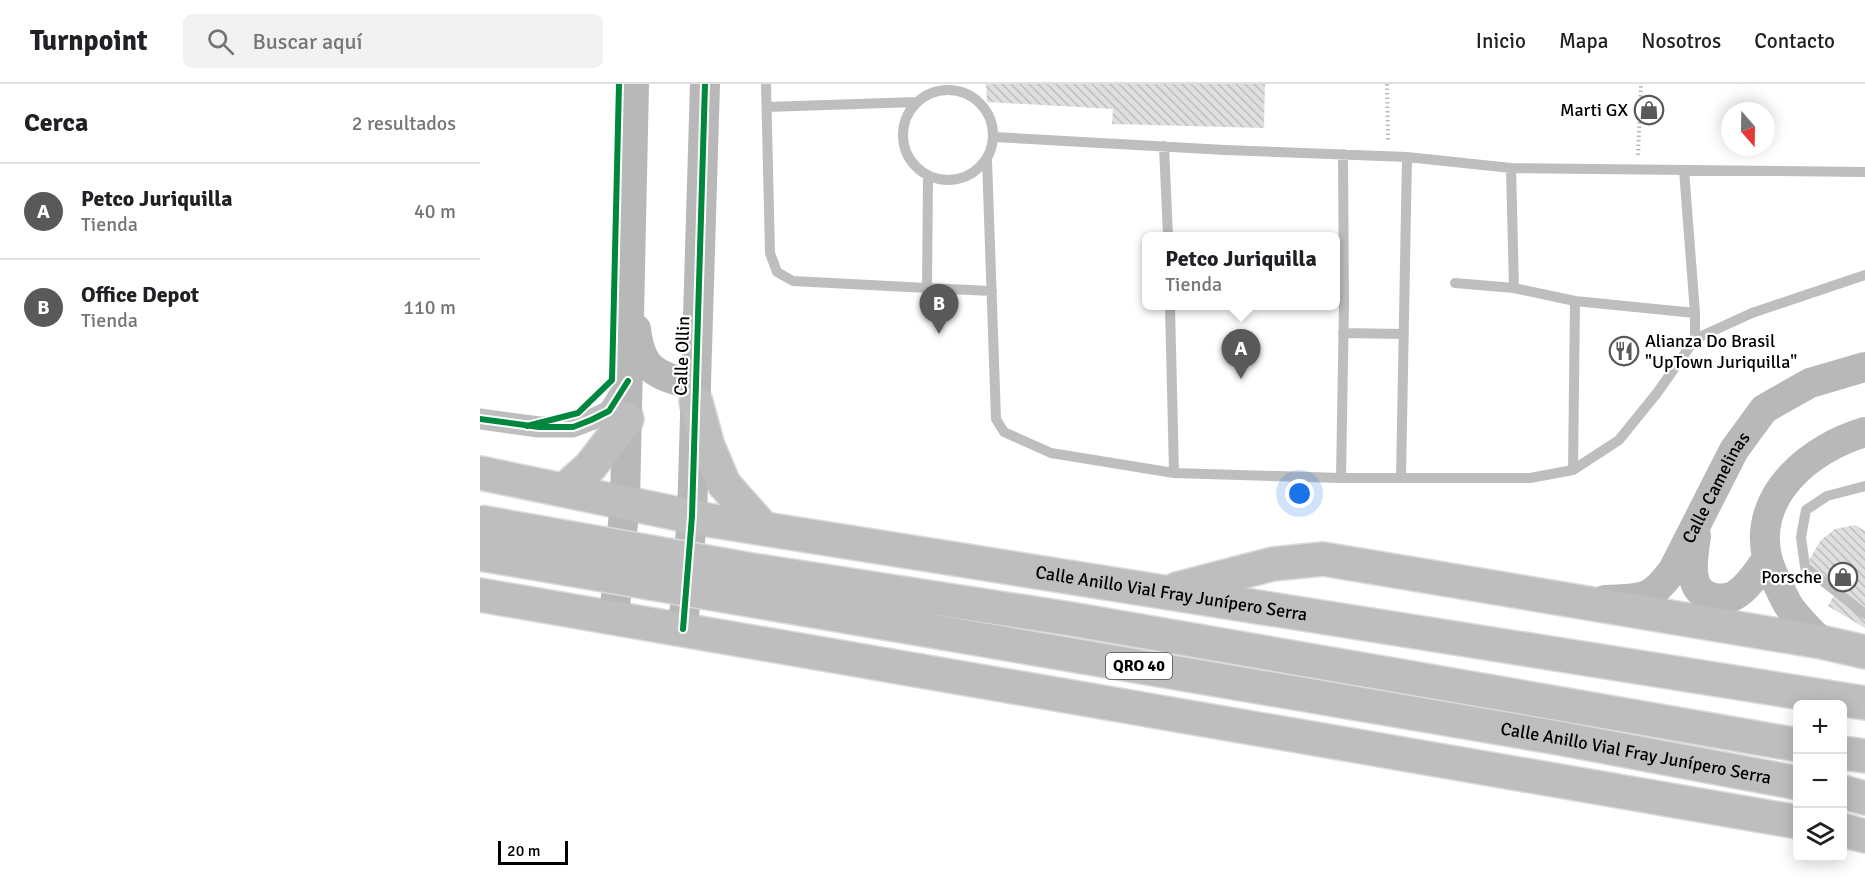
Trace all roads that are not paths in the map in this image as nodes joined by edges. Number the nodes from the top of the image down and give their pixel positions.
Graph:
1 (634, 84) edge
2 (705, 84) edge
3 (766, 84) edge
4 (944, 87) edge
5 (916, 102) junction
6 (767, 107) junction
7 (994, 137) junction
8 (1164, 146) junction
9 (1343, 154) junction
10 (1407, 157) junction
11 (987, 160) junction
12 (1511, 168) junction
13 (1684, 170) junction
14 (1865, 172) edge
15 (928, 176) junction
16 (1168, 232) edge
17 (630, 272) junction
18 (1865, 275) edge
19 (1455, 283) dead end
20 (927, 288) junction
21 (1514, 288) junction
22 (992, 291) junction
23 (1575, 302) junction
24 (1340, 303) edge
25 (1170, 310) edge
26 (1695, 313) junction
27 (1343, 333) junction
28 (1404, 334) junction
29 (1695, 339) junction
30 (1865, 367) edge
31 (628, 381) junction
32 (696, 394) junction
33 (480, 419) edge
34 (627, 419) junction
35 (1865, 432) edge
36 (1573, 470) junction
37 (485, 472) edge
38 (1174, 473) junction
39 (1341, 478) junction
40 (1401, 478) junction
41 (1865, 486) edge
42 (564, 490) junction
43 (625, 502) junction
44 (692, 516) junction
45 (1698, 519) junction
46 (480, 522) edge
47 (763, 528) junction
48 (480, 554) edge
49 (1767, 559) junction
50 (1164, 592) junction
51 (480, 596) edge
52 (1575, 601) junction
53 (1865, 615) edge
54 (614, 617) junction
55 (682, 630) junction
56 (1821, 642) junction
57 (1865, 652) edge
58 (1865, 703) edge
59 (1793, 744) edge
60 (1793, 782) edge
61 (1793, 821) edge
62 (1847, 831) edge
63 (1865, 836) edge

1 - 17 street
2 - 32 street, Calle Ollin
3 - 6 lane
4 - 5 lane
4 - 7 lane
5 - 6 lane
5 - 15 lane
6 - 20 lane
7 - 8 lane
7 - 11 lane
8 - 9 lane
8 - 16 lane
9 - 10 lane
9 - 24 lane
10 - 12 lane
10 - 28 lane
11 - 15 lane
11 - 22 lane
12 - 13 lane
12 - 21 lane
13 - 14 lane
13 - 26 lane
15 - 20 lane
17 - 31 street
17 - 32 street
18 - 29 lane
19 - 21 lane
20 - 22 lane
21 - 23 lane
22 - 38 lane
23 - 26 lane
23 - 36 lane
24 - 27 lane
25 - 38 lane
26 - 29 lane
27 - 28 lane
27 - 39 lane
28 - 40 lane
29 - 36 lane
30 - 45 street, Calle Camelinas
31 - 33 street
31 - 34 street
32 - 44 street, Calle Ollin
32 - 47 highway
34 - 42 highway
34 - 43 street
35 - 49 street
36 - 40 lane
37 - 42 highway, Calle Anillo Vial Fray Junípero Serra
38 - 39 lane
39 - 40 lane
41 - 53 lane
42 - 43 highway, Calle Anillo Vial Fray Junípero Serra
43 - 44 highway, Calle Anillo Vial Fray Junípero Serra
43 - 54 street
44 - 47 highway, Calle Anillo Vial Fray Junípero Serra
44 - 55 street, Calle Ollin
45 - 49 street
45 - 52 street, Calle Camelinas
46 - 59 highway, Calle Anillo Vial Fray Junípero Serra / QRO 40, bridge
47 - 50 highway, Calle Anillo Vial Fray Junípero Serra
48 - 60 highway, Calle Anillo Vial Fray Junípero Serra / QRO 40, bridge
49 - 56 street
50 - 52 highway
50 - 58 highway, Calle Anillo Vial Fray Junípero Serra
51 - 54 highway, QRO 40
52 - 56 highway
54 - 55 highway, QRO 40
55 - 61 highway, QRO 40
56 - 57 highway
62 - 63 highway

